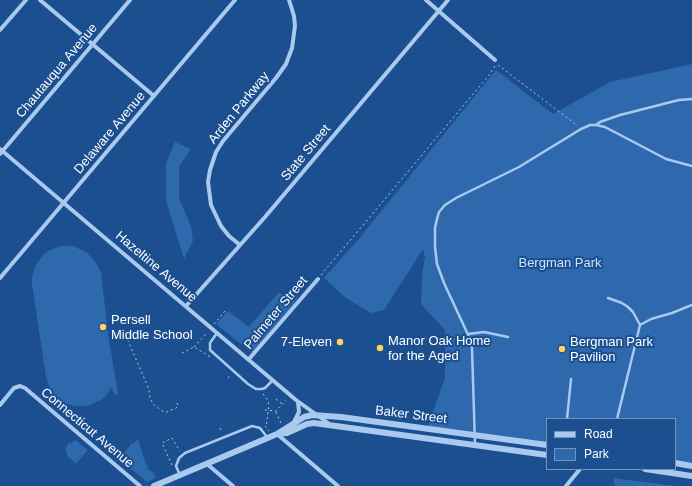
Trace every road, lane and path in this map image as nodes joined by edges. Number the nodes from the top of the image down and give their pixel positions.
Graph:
1 (26, 0) edge
2 (40, 0) edge
3 (130, 0) edge
4 (289, 0) edge
5 (426, 0) edge
6 (448, 0) edge
7 (233, 1) edge
8 (439, 11) junction
9 (0, 30) edge
10 (92, 44) junction
11 (495, 62) junction
12 (154, 96) junction
13 (692, 99) edge
14 (596, 125) junction
15 (581, 129) junction
16 (1, 151) edge
17 (692, 166) edge
18 (64, 203) junction
19 (240, 245) junction
20 (0, 278) edge
21 (318, 279) joint
22 (608, 298) dead end
23 (692, 305) edge
24 (186, 306) junction
25 (226, 310) dead end
26 (640, 325) junction
27 (211, 327) junction
28 (111, 331) dead end
29 (207, 333) dead end
30 (218, 333) junction
31 (468, 334) junction
32 (508, 337) dead end
33 (194, 347) dead end
34 (249, 359) junction
35 (231, 374) dead end
36 (228, 378) dead end
37 (273, 380) junction
38 (571, 380) dead end
39 (262, 394) dead end
40 (276, 399) dead end
41 (286, 400) dead end
42 (298, 402) junction
43 (177, 403) dead end
44 (282, 404) junction
45 (0, 405) edge
46 (265, 410) dead end
47 (269, 410) junction
48 (276, 411) junction
49 (315, 415) junction
50 (567, 418) edge
51 (617, 418) edge
52 (293, 423) junction
53 (263, 425) dead end
54 (282, 425) dead end
55 (266, 427) junction
56 (337, 427) junction
57 (220, 428) dead end
58 (227, 431) dead end
59 (269, 431) dead end
60 (277, 434) junction
61 (474, 435) junction
62 (268, 438) junction
63 (546, 445) edge
64 (475, 446) junction
65 (182, 450) dead end
66 (546, 455) edge
67 (676, 463) edge
68 (171, 464) dead end
69 (207, 464) junction
70 (692, 466) edge
71 (579, 470) edge
72 (652, 470) edge
73 (180, 475) junction
74 (692, 476) edge
75 (140, 486) edge
76 (154, 486) edge
77 (233, 486) edge
78 (338, 486) edge
79 (566, 486) edge

1 - 9 street
2 - 10 street
3 - 10 street, Chautauqua Avenue
4 - 19 street, Arden Parkway
5 - 8 street
6 - 8 street, State Street
7 - 12 street, Delaware Avenue
8 - 11 street
8 - 19 street, State Street
10 - 12 street
10 - 16 street, Chautauqua Avenue
11 - 15 path
11 - 21 path
12 - 18 street, Delaware Avenue
13 - 14 lane
14 - 15 lane
14 - 17 lane
15 - 31 lane
16 - 18 street, Hazeltine Avenue
18 - 20 street, Delaware Avenue
18 - 24 street, Hazeltine Avenue
19 - 24 street, State Street
21 - 34 street, Palmeter Street
22 - 26 lane
23 - 26 lane
24 - 27 street, Hazeltine Avenue
25 - 27 path
26 - 51 lane
27 - 30 street, Hazeltine Avenue
28 - 43 path
29 - 33 path
30 - 34 street, Hazeltine Avenue
30 - 37 lane
31 - 32 lane
31 - 61 lane
34 - 37 street, Hazeltine Avenue
35 - 36 path
37 - 42 street, Hazeltine Avenue
38 - 50 lane
39 - 47 path
40 - 44 path
41 - 44 path
42 - 49 street, Hazeltine Avenue
42 - 52 street
44 - 48 path
45 - 75 street, Connecticut Avenue
46 - 47 path
47 - 48 path
47 - 55 path
48 - 54 path
49 - 52 street, Baker Street
49 - 56 street, Hazeltine Avenue
49 - 61 street, Baker Street
52 - 60 street, Baker Street
53 - 55 path
55 - 59 path
56 - 60 street, Baker Street
56 - 64 street, Baker Street
57 - 58 path
60 - 62 street, Baker Street
60 - 78 street
61 - 63 street, Baker Street
61 - 64 lane
62 - 69 street, Baker Street
62 - 73 lane
64 - 66 street, Baker Street
65 - 68 path
67 - 70 street
69 - 73 street, Baker Street
69 - 77 street
71 - 79 street
72 - 74 street
73 - 76 street, Baker Street

